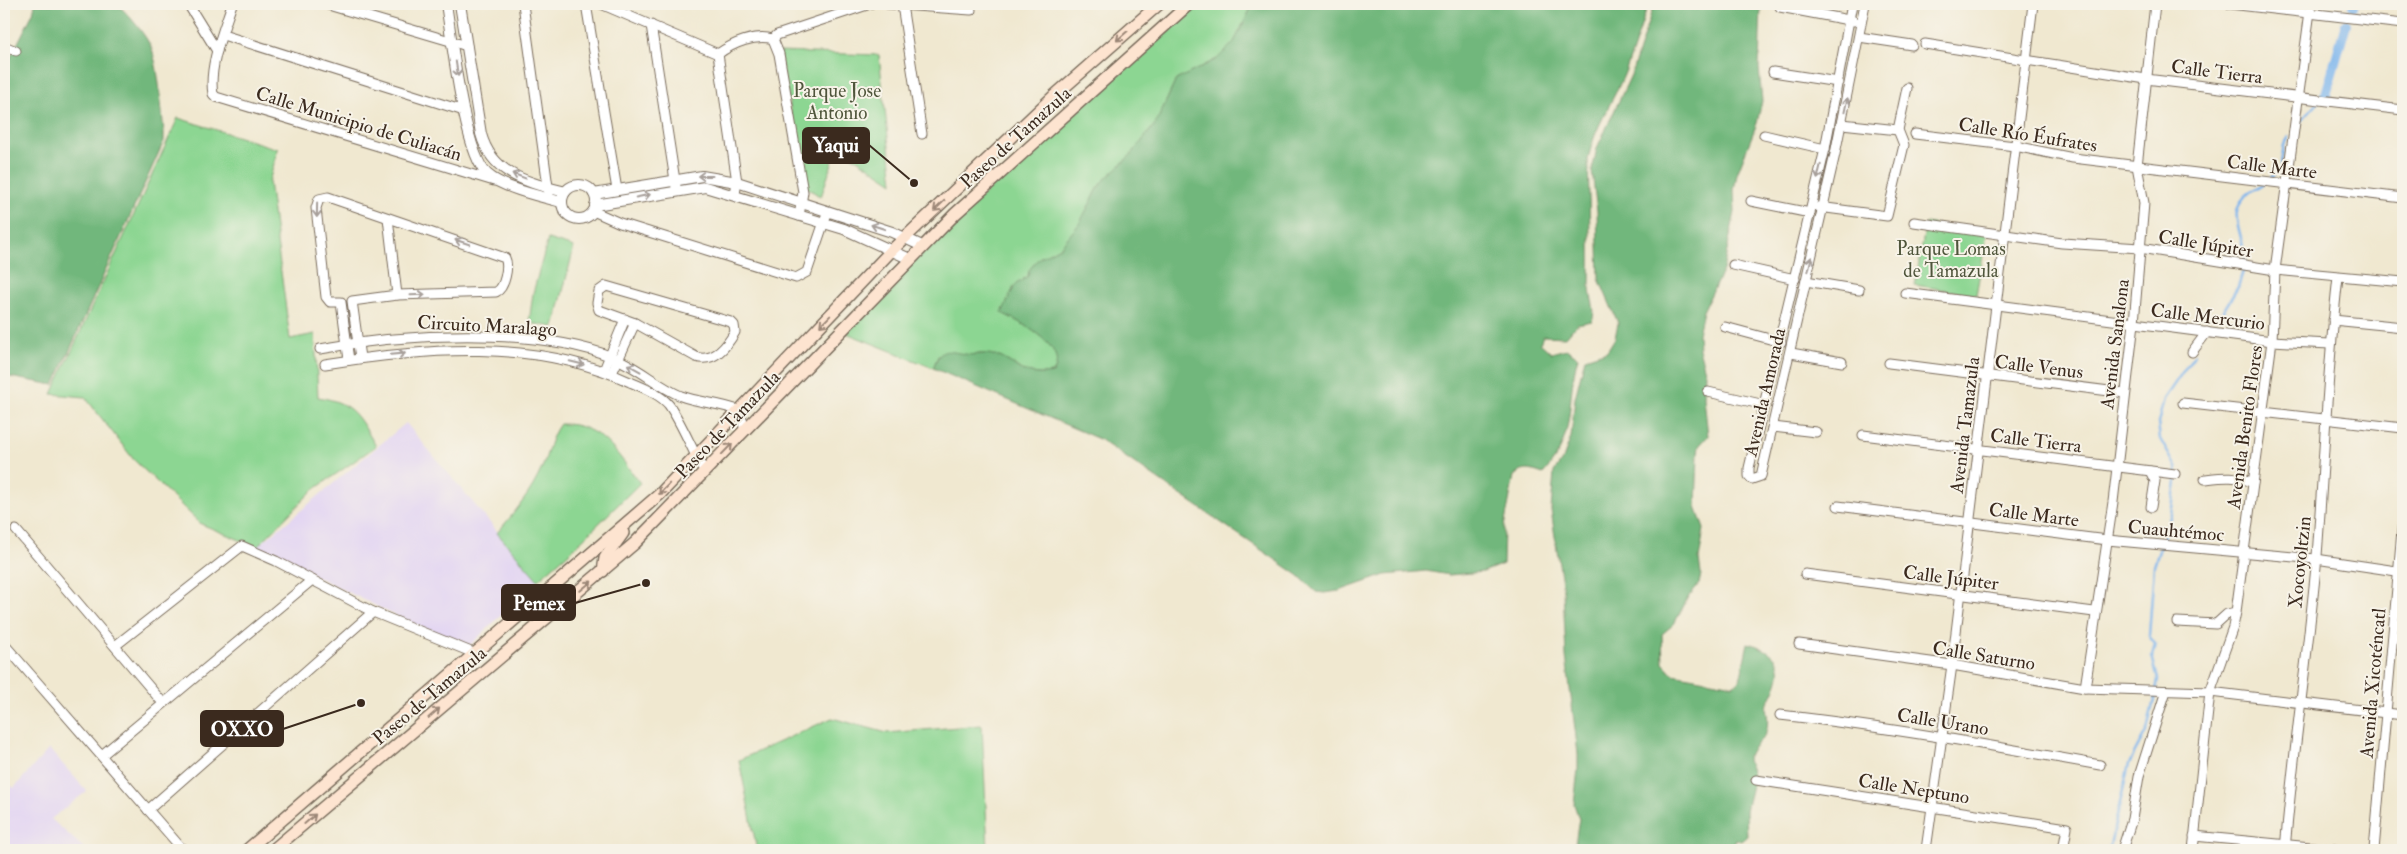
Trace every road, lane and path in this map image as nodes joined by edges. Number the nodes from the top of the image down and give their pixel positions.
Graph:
1 (188, 4) edge
2 (232, 4) edge
3 (326, 4) edge
4 (446, 4) edge
5 (460, 4) edge
6 (523, 4) edge
7 (586, 4) edge
8 (601, 4) edge
9 (870, 4) edge
10 (887, 4) edge
11 (1159, 4) edge
12 (1190, 4) edge
13 (1852, 4) edge
14 (1865, 4) edge
15 (2033, 4) edge
16 (2155, 4) edge
17 (2230, 4) edge
18 (902, 5) junction
19 (1780, 7) dead end
20 (2310, 8) edge
21 (971, 10) dead end
22 (1849, 20) junction
23 (1862, 22) junction
24 (2403, 24) edge
25 (651, 26) junction
26 (222, 36) junction
27 (1859, 37) junction
28 (773, 38) junction
29 (453, 43) junction
30 (1925, 44) dead end
31 (1912, 45) dead end
32 (4, 46) edge
33 (467, 46) junction
34 (16, 51) dead end
35 (217, 51) junction
36 (718, 54) junction
37 (2027, 61) junction
38 (1773, 72) dead end
39 (2146, 80) junction
40 (1838, 82) junction
41 (1907, 88) dead end
42 (2299, 97) junction
43 (2403, 110) edge
44 (464, 111) junction
45 (1842, 124) junction
46 (1898, 130) junction
47 (922, 134) dead end
48 (1914, 134) dead end
49 (1764, 135) dead end
50 (2015, 146) junction
51 (1825, 149) junction
52 (2137, 166) junction
53 (675, 179) junction
54 (496, 181) junction
55 (737, 182) junction
56 (2286, 184) junction
57 (549, 187) junction
58 (617, 190) junction
59 (676, 190) junction
60 (566, 192) junction
61 (594, 194) junction
62 (735, 194) junction
63 (2403, 198) edge
64 (550, 199) junction
65 (1751, 201) dead end
66 (562, 202) junction
67 (803, 203) junction
68 (594, 208) junction
69 (1823, 208) junction
70 (1810, 209) junction
71 (827, 211) junction
72 (800, 216) junction
73 (388, 218) junction
74 (1914, 222) dead end
75 (823, 224) junction
76 (2004, 234) junction
77 (905, 238) junction
78 (922, 246) junction
79 (2140, 248) junction
80 (892, 250) junction
81 (910, 259) junction
82 (1733, 265) dead end
83 (2275, 270) junction
84 (2338, 277) junction
85 (1795, 279) junction
86 (1806, 281) junction
87 (2403, 282) edge
88 (1859, 290) dead end
89 (1904, 293) dead end
90 (397, 295) junction
91 (1996, 304) junction
92 (625, 319) junction
93 (2332, 320) junction
94 (635, 323) junction
95 (2134, 323) junction
96 (1725, 327) dead end
97 (2403, 327) edge
98 (2207, 332) junction
99 (523, 340) junction
100 (2272, 341) junction
101 (358, 342) junction
102 (554, 342) junction
103 (1781, 342) junction
104 (347, 344) junction
105 (2330, 344) junction
106 (320, 349) dead end
107 (2192, 352) dead end
108 (522, 353) junction
109 (1791, 354) junction
110 (552, 357) junction
111 (360, 358) junction
112 (614, 358) junction
113 (350, 360) junction
114 (1842, 362) dead end
115 (1889, 363) dead end
116 (324, 364) dead end
117 (608, 371) junction
118 (1986, 376) junction
119 (652, 378) junction
120 (645, 389) junction
121 (1769, 390) junction
122 (1708, 392) dead end
123 (1782, 393) junction
124 (2125, 393) junction
125 (684, 397) junction
126 (2183, 403) dead end
127 (1765, 405) junction
128 (740, 411) junction
129 (671, 412) junction
130 (2262, 412) junction
131 (2327, 418) junction
132 (1773, 427) junction
133 (2403, 428) edge
134 (744, 431) junction
135 (1816, 432) dead end
136 (1863, 435) dead end
137 (1978, 449) junction
138 (696, 457) junction
139 (2115, 467) junction
140 (2150, 471) junction
141 (705, 472) junction
142 (2175, 474) dead end
143 (2205, 479) dead end
144 (2253, 483) junction
145 (1838, 506) dead end
146 (2151, 508) dead end
147 (2403, 519) edge
148 (1968, 522) junction
149 (628, 523) junction
150 (16, 530) dead end
151 (2107, 540) junction
152 (2243, 552) junction
153 (2316, 559) junction
154 (603, 571) junction
155 (2400, 572) edge
156 (1805, 574) dead end
157 (312, 580) junction
158 (1960, 594) junction
159 (372, 612) junction
160 (2094, 612) junction
161 (2236, 612) junction
162 (2177, 622) dead end
163 (4, 644) edge
164 (1799, 644) dead end
165 (115, 646) junction
166 (476, 654) junction
167 (1952, 665) junction
168 (439, 686) junction
169 (2084, 688) junction
170 (2166, 691) junction
171 (2210, 692) junction
172 (450, 698) junction
173 (2299, 701) junction
174 (163, 703) junction
175 (2387, 713) junction
176 (1780, 715) dead end
177 (2403, 715) edge
178 (1942, 736) junction
179 (102, 755) junction
180 (2100, 765) dead end
181 (1756, 780) dead end
182 (1931, 806) junction
183 (148, 810) junction
184 (2194, 836) junction
185 (2285, 847) edge
186 (183, 850) edge
187 (247, 850) edge
188 (273, 850) edge
189 (1926, 850) edge
190 (2064, 850) edge
191 (2122, 850) edge
192 (2193, 850) edge
193 (2342, 850) edge
194 (2374, 850) edge

1 - 35 street
2 - 26 street
3 - 29 street
4 - 29 street
5 - 33 street
6 - 57 street
7 - 58 street
8 - 25 street
9 - 28 street
10 - 18 street
11 -> 77 main road, Paseo de Tamazula
12 - 78 main road, Paseo de Tamazula
13 - 22 street, Avenida Amorada
14 - 23 street, Avenida Amorada
15 - 37 street, Avenida Tamazula
16 - 39 street, Avenida Sanalona
17 - 20 street
18 - 21 street
18 - 47 street
19 - 22 street
20 - 24 street
20 - 42 street, Avenida Benito Flores
22 - 23 street
22 - 40 street, Avenida Amorada
23 - 27 street, Avenida Amorada
25 - 36 street
25 - 53 street
26 - 35 street
26 - 44 street
27 - 31 street
45 -> 27 street, Avenida Amorada
28 - 36 street
28 - 67 street
29 - 33 street
29 -> 44 street
30 - 37 street, Calle Tierra
32 - 34 street
57 -> 33 street
35 - 54 street, Calle Municipio de Culiacán
36 - 55 street
37 - 39 street, Calle Tierra
37 - 50 street, Avenida Tamazula
38 - 40 street
39 - 42 street, Calle Tierra
39 - 52 street, Avenida Sanalona
40 - 51 street, Avenida Amorada
41 - 46 street
42 - 43 street, Calle Tierra
42 - 56 street, Avenida Benito Flores
44 - 54 street
45 - 46 street
45 - 69 street, Avenida Amorada
46 - 69 street
48 - 50 street, Calle Río Éufrates
49 - 51 street
50 - 52 street, Calle Río Éufrates
50 - 76 street, Avenida Tamazula
51 -> 70 street, Avenida Amorada
52 - 56 street, Calle Marte
52 - 79 street, Avenida Sanalona
55 -> 53 street
53 - 58 street
53 - 59 street
54 - 64 street
55 - 62 street
55 - 67 street
56 - 63 street, Calle Marte
56 - 83 street, Avenida Benito Flores
57 - 60 street
57 - 64 street
58 - 61 street
59 - 62 street
68 -> 59 street
60 - 61 street
60 - 66 street
61 - 68 street
62 - 72 street
64 - 66 street
65 - 70 street
66 - 68 street
67 - 71 street
67 - 72 street
68 - 75 street
69 - 70 street
86 -> 69 street, Avenida Amorada
70 - 85 street, Avenida Amorada
71 - 75 street
77 -> 71 street
72 - 75 street
73 - 90 street
90 -> 73 street
73 -> 104 street
74 - 76 street, Calle Júpiter
75 - 80 street
76 - 79 street, Calle Júpiter
76 - 91 street, Avenida Tamazula
77 - 78 street
77 - 80 main road, Paseo de Tamazula
78 - 81 main road, Paseo de Tamazula
79 - 83 street, Calle Júpiter
79 - 95 street, Avenida Sanalona
80 - 81 street
80 -> 128 main road, Paseo de Tamazula
81 - 134 main road, Paseo de Tamazula
82 - 85 street
83 - 84 street, Calle Júpiter
83 - 100 street, Avenida Benito Flores
84 - 87 street, Calle Júpiter
84 - 93 street, Xocoyoltzin
85 - 103 street, Avenida Amorada
86 - 88 street
86 - 109 street, Avenida Amorada
89 - 91 street, Calle Mercurio
90 - 101 street
91 - 95 street, Calle Mercurio
91 - 118 street, Avenida Tamazula
92 - 94 street
92 - 94 street
92 - 112 street
93 - 97 street
93 - 105 street, Xocoyoltzin
94 - 112 street
95 - 98 street, Calle Mercurio
95 - 124 street, Avenida Sanalona
96 - 103 street
98 - 100 street, Calle Mercurio
98 - 107 street
99 - 101 street, Circuito Maralago
99 - 102 street, Circuito Maralago
99 - 108 street
100 - 105 street, Calle Mercurio
100 - 130 street, Avenida Benito Flores
101 - 104 street, Circuito Maralago
101 - 111 street
102 - 110 street
102 - 112 street, Circuito Maralago
103 - 121 street, Avenida Amorada
104 - 106 street, Circuito Maralago
104 - 113 street
105 - 131 street, Xocoyoltzin
108 - 110 street, Circuito Maralago
111 -> 108 street, Circuito Maralago
109 - 114 street
109 - 123 street, Avenida Amorada
110 -> 117 street, Circuito Maralago
111 - 113 street, Circuito Maralago
112 - 117 street
119 -> 112 street, Circuito Maralago
113 - 116 street, Circuito Maralago
115 - 118 street, Calle Venus
117 - 120 street, Circuito Maralago
118 - 124 street, Calle Venus
118 - 137 street, Avenida Tamazula
119 - 120 street
119 - 125 street, Circuito Maralago
120 - 129 street, Circuito Maralago
121 - 123 street
121 - 127 street, Avenida Amorada
122 - 127 street
123 - 132 street, Avenida Amorada
124 - 139 street, Avenida Sanalona
125 - 128 street, Circuito Maralago
125 - 129 street
126 - 130 street
127 - 132 street, Avenida Amorada
128 - 134 street
128 - 138 main road, Paseo de Tamazula
129 - 138 street, Circuito Maralago
130 - 131 street
130 - 144 street, Avenida Benito Flores
131 - 133 street
131 - 153 street, Xocoyoltzin
132 - 135 street
141 -> 134 main road, Paseo de Tamazula
136 - 137 street, Calle Tierra
137 - 139 street, Calle Tierra
137 - 148 street, Avenida Tamazula
138 - 141 street, Circuito Maralago
138 -> 149 main road, Paseo de Tamazula
139 - 140 street, Calle Tierra
139 - 151 street, Avenida Sanalona
140 - 142 street, Calle Tierra
140 - 146 street
141 - 154 main road, Paseo de Tamazula
143 - 144 street
144 - 152 street, Avenida Benito Flores
145 - 148 street, Calle Marte
147 - 155 street, Avenida Xicoténcatl
148 - 151 street, Calle Marte
148 - 158 street, Avenida Tamazula
149 - 154 main road
149 - 166 main road, Paseo de Tamazula
150 - 165 street
151 - 152 street, Cuauhtémoc
151 - 160 street, Avenida Sanalona
152 - 153 street, Cuauhtémoc
152 - 161 street, Avenida Benito Flores
153 - 155 street, Cuauhtémoc
153 - 173 street, Xocoyoltzin
172 -> 154 main road, Paseo de Tamazula
155 - 175 street, Avenida Xicoténcatl
156 - 158 street, Calle Júpiter
157 - 159 street
157 - 165 street
157 - 174 street
158 - 160 street, Calle Júpiter
158 - 167 street, Avenida Tamazula
159 - 166 street
159 - 183 street
160 - 169 street, Avenida Sanalona
161 - 162 street
161 - 171 street, Avenida Benito Flores
163 - 179 street
164 - 167 street, Calle Saturno
165 - 174 street
166 - 168 main road, Paseo de Tamazula
167 - 169 street, Calle Saturno
167 - 178 street, Avenida Tamazula
168 - 172 main road
168 - 187 main road, Paseo de Tamazula
169 - 170 street, Calle Saturno
170 - 171 street, Calle Saturno
170 - 191 street
171 - 173 street, Calle Saturno
171 - 184 street, Avenida Benito Flores
188 -> 172 main road, Paseo de Tamazula
173 - 175 street, Calle Saturno
173 - 185 street, Xocoyoltzin
174 - 179 street
175 - 177 street, Calle Saturno
175 - 194 street, Avenida Xicoténcatl
176 - 178 street, Calle Urano
178 - 180 street, Calle Urano
178 - 182 street, Avenida Tamazula
179 - 183 street
181 - 182 street, Calle Neptuno
182 - 189 street, Avenida Tamazula
182 - 190 street, Calle Neptuno
183 - 186 street
184 - 185 street
184 - 192 street, Avenida Benito Flores
185 - 193 street

